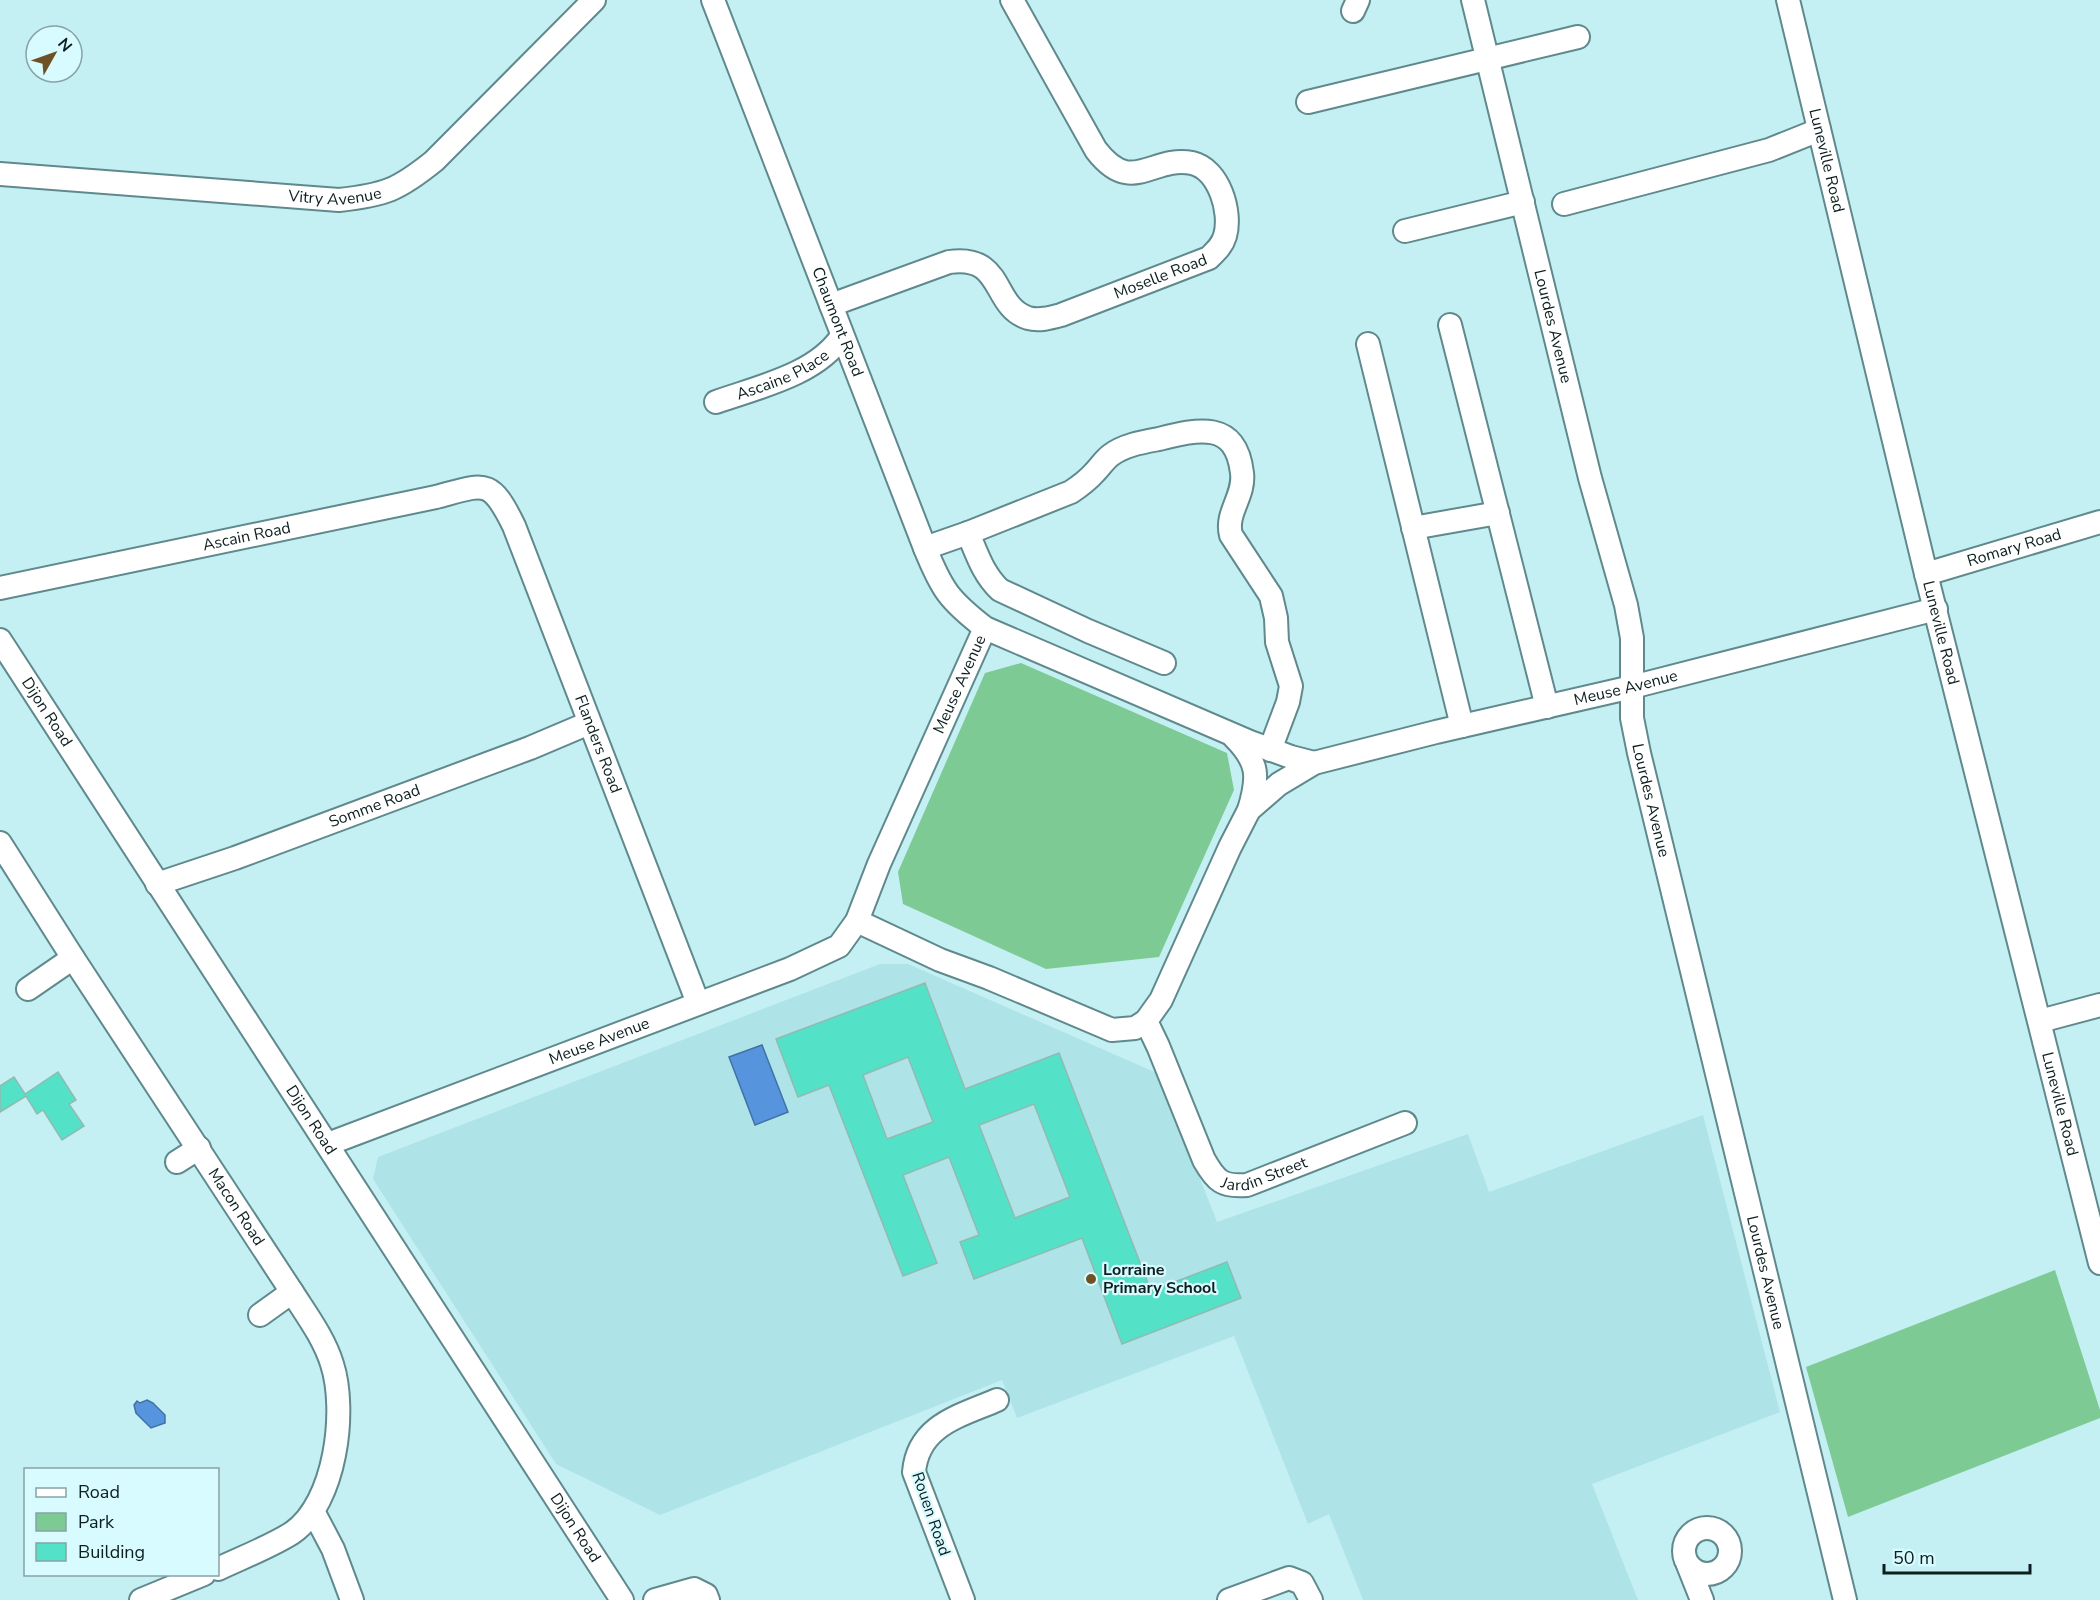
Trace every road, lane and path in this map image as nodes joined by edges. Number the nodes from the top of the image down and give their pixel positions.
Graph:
1 (594, 0) edge
2 (713, 0) edge
3 (1012, 0) edge
4 (1473, 0) edge
5 (1788, 0) edge
6 (1578, 38) dead end
7 (1488, 58) junction
8 (1308, 102) dead end
9 (1819, 130) junction
10 (0, 174) edge
11 (1523, 202) junction
12 (1564, 204) dead end
13 (1405, 231) dead end
14 (831, 305) junction
15 (1450, 325) dead end
16 (842, 336) junction
17 (1368, 344) dead end
18 (716, 402) dead end
19 (491, 490) joint
20 (1498, 513) junction
21 (2100, 522) edge
22 (1413, 528) junction
23 (969, 533) junction
24 (925, 548) junction
25 (1926, 574) junction
26 (0, 588) edge
27 (1936, 609) junction
28 (985, 628) junction
29 (0, 640) edge
30 (1164, 663) dead end
31 (1632, 687) junction
32 (1547, 707) junction
33 (589, 723) junction
34 (1462, 726) junction
35 (1231, 733) junction
36 (1270, 750) junction
37 (1314, 763) junction
38 (1249, 810) junction
39 (0, 843) edge
40 (157, 884) junction
41 (857, 921) junction
42 (74, 958) junction
43 (28, 989) dead end
44 (698, 1002) junction
45 (2100, 1005) edge
46 (2040, 1021) junction
47 (1146, 1022) junction
48 (1405, 1123) dead end
49 (328, 1144) junction
50 (199, 1148) junction
51 (177, 1162) dead end
52 (2100, 1263) edge
53 (292, 1292) junction
54 (260, 1315) dead end
55 (997, 1400) dead end
56 (313, 1511) junction
57 (1688, 1565) dead end
58 (219, 1569) edge
59 (201, 1576) edge
60 (141, 1600) edge
61 (352, 1600) edge
62 (622, 1600) edge
63 (655, 1600) edge
64 (708, 1600) edge
65 (963, 1600) edge
66 (1229, 1600) edge
67 (1311, 1600) edge
68 (1702, 1600) edge
69 (1845, 1600) edge

1 - 10 street, Vitry Avenue
2 - 14 street, Chaumont Road
3 - 14 street, Moselle Road
4 - 7 street, Lourdes Avenue
5 - 9 street, Luneville Road
6 - 7 street
7 - 8 street
7 - 11 street, Lourdes Avenue
9 - 12 street
9 - 25 street, Luneville Road
11 - 13 street
11 - 31 street, Lourdes Avenue
14 - 16 street, Chaumont Road
15 - 20 street
16 - 18 street, Ascaine Place
16 - 24 street, Chaumont Road
17 - 22 street
19 - 26 street, Ascain Road
19 - 33 street, Flanders Road
20 - 22 street
20 - 32 street
21 - 25 street, Romary Road
22 - 34 street
23 - 24 street
23 - 30 street
23 - 36 street
24 - 28 street, Chaumont Road
25 - 27 street, Luneville Road
27 - 31 street, Meuse Avenue
27 - 46 street, Luneville Road
28 - 35 street, Meuse Avenue
28 - 41 street, Meuse Avenue
29 - 40 street, Dijon Road
31 - 32 street, Meuse Avenue
31 - 69 street, Lourdes Avenue
32 - 34 street, Meuse Avenue
33 - 40 street, Somme Road
33 - 44 street, Flanders Road
34 - 37 street, Meuse Avenue
35 - 36 street, Meuse Avenue
35 - 38 street, Meuse Avenue
36 - 37 street, Meuse Avenue
37 - 38 street, Meuse Avenue
38 - 47 street, Meuse Avenue
39 - 42 street, Macon Road
40 - 49 street, Dijon Road
41 - 44 street, Meuse Avenue
41 - 47 street
42 - 43 street
42 - 50 street, Macon Road
44 - 49 street, Meuse Avenue
45 - 46 street
46 - 52 street, Luneville Road
47 - 48 street, Jardin Street
49 - 62 street, Dijon Road
50 - 51 street
50 - 53 street, Macon Road
53 - 54 street
53 - 56 street, Macon Road
55 - 65 street, Rouen Road
56 - 58 street
56 - 61 street
57 - 68 street
59 - 60 street
63 - 64 street
66 - 67 street

